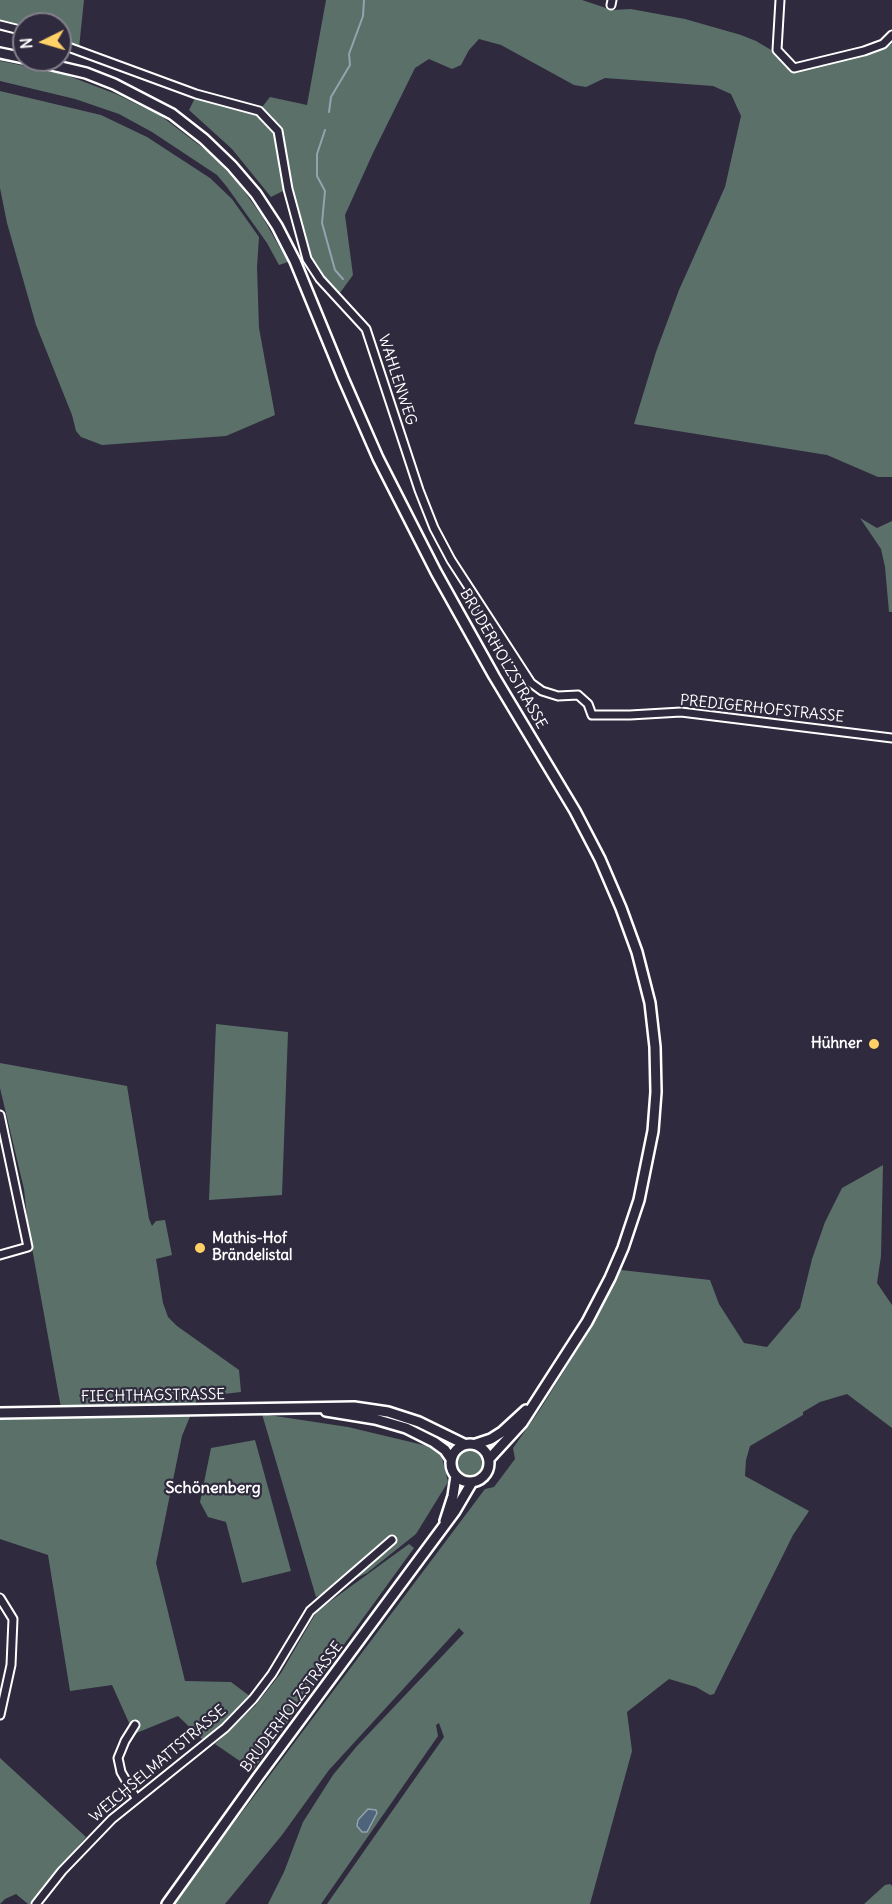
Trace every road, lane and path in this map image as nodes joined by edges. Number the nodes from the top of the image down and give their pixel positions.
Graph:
1 (780, 0) edge
2 (892, 35) edge
3 (72, 48) edge
4 (72, 70) edge
5 (592, 715) joint
6 (892, 738) edge
7 (0, 1115) edge
8 (0, 1255) edge
9 (539, 1398) junction
10 (306, 1408) junction
11 (0, 1413) edge
12 (464, 1444) junction
13 (476, 1444) junction
14 (452, 1459) junction
15 (489, 1459) junction
16 (456, 1476) junction
17 (472, 1482) junction
18 (442, 1529) junction
19 (392, 1540) dead end
20 (0, 1598) edge
21 (0, 1715) edge
22 (135, 1725) dead end
23 (136, 1798) junction
24 (36, 1904) edge
25 (167, 1904) edge

1 - 2 street
3 - 5 street, WAHLENWEG
4 - 9 main road, BRUDERHOLZSTRASSE
5 - 6 street, PREDIGERHOFSTRASSE
7 - 8 street
9 - 13 main road, BRUDERHOLZSTRASSE
9 - 15 main road, BRUDERHOLZSTRASSE
10 - 11 main road, FIECHTHAGSTRASSE
10 - 12 main road, FIECHTHAGSTRASSE
10 - 14 main road, FIECHTHAGSTRASSE
12 - 13 main road, BRUDERHOLZSTRASSE
12 - 14 main road
13 - 15 main road
14 - 16 main road, BRUDERHOLZSTRASSE
15 - 17 main road, BRUDERHOLZSTRASSE
16 - 17 main road
16 - 18 main road, BRUDERHOLZSTRASSE
17 - 18 main road, BRUDERHOLZSTRASSE
18 - 25 main road, BRUDERHOLZSTRASSE
19 - 23 street, WEICHSELMATTSTRASSE
20 - 21 street
22 - 23 street
23 - 24 street, WEICHSELMATTSTRASSE

